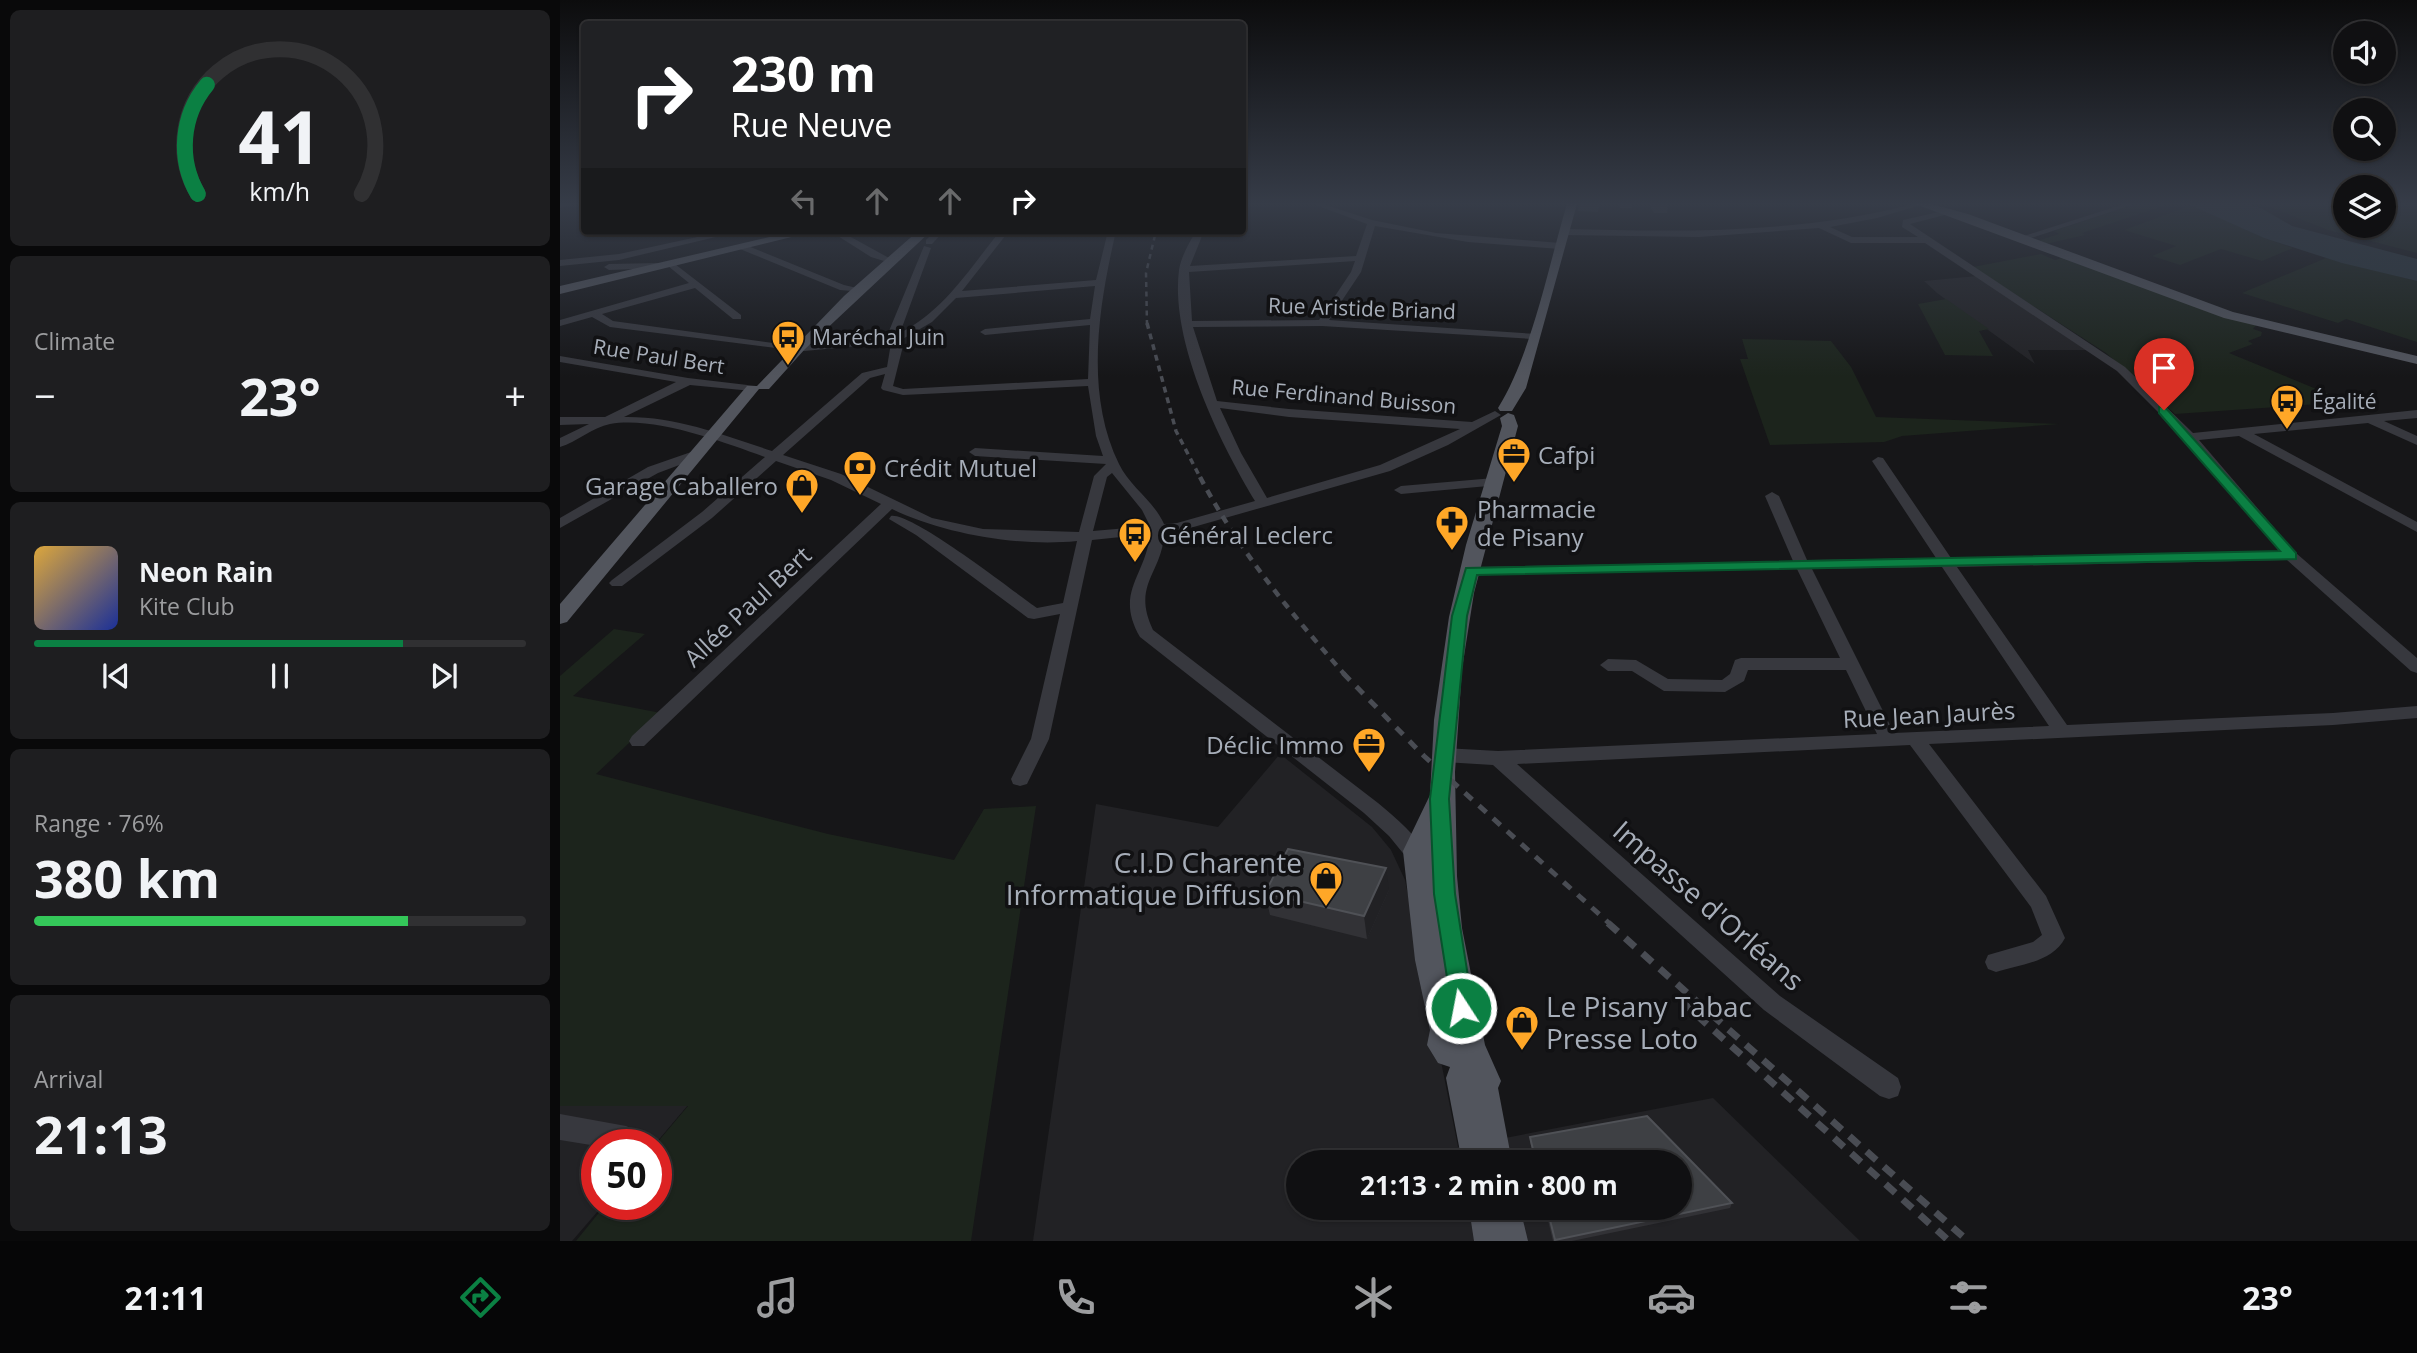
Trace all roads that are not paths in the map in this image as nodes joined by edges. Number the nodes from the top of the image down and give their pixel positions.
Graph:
1 (678, 262) edge
2 (782, 262) edge
3 (882, 262) edge
4 (885, 262) edge
5 (920, 262) edge
6 (979, 262) edge
7 (1105, 262) edge
8 (1187, 262) edge
9 (1299, 262) edge
10 (1360, 262) edge
11 (1555, 262) edge
12 (1960, 262) edge
13 (2087, 262) edge
14 (665, 265) junction
15 (1184, 269) junction
16 (560, 270) edge
17 (1101, 283) junction
18 (697, 284) junction
19 (847, 287) junction
20 (560, 290) edge
21 (952, 295) junction
22 (593, 313) junction
23 (737, 317) dead end
24 (560, 323) edge
25 (1094, 323) junction
26 (1322, 323) junction
27 (1189, 324) junction
28 (985, 332) dead end
29 (895, 335) junction
30 (1533, 336) junction
31 (875, 343) junction
32 (796, 348) junction
33 (560, 359) edge
34 (2417, 360) edge
35 (890, 370) junction
36 (872, 372) junction
37 (688, 381) junction
38 (1095, 382) junction
39 (757, 387) junction
40 (1213, 404) junction
41 (1503, 413) junction
42 (2417, 414) edge
43 (609, 418) junction
44 (2370, 419) junction
45 (560, 421) edge
46 (1472, 426) junction
47 (2241, 432) junction
48 (714, 436) junction
49 (2190, 437) junction
50 (2417, 442) edge
51 (560, 443) edge
52 (975, 452) dead end
53 (694, 455) junction
54 (777, 455) junction
55 (1878, 461) dead end
56 (1114, 466) junction
57 (1494, 482) junction
58 (1401, 490) dead end
59 (1772, 496) dead end
60 (1263, 503) junction
61 (656, 504) junction
62 (883, 510) junction
63 (560, 524) edge
64 (2417, 528) edge
65 (1158, 530) junction
66 (1087, 538) junction
67 (2291, 556) junction
68 (1948, 563) junction
69 (1803, 567) junction
70 (1471, 571) junction
71 (617, 583) dead end
72 (1069, 607) junction
73 (560, 617) edge
74 (1851, 664) junction
75 (1608, 665) dead end
76 (2417, 667) edge
77 (2417, 712) edge
78 (2062, 732) junction
79 (1914, 739) junction
80 (1889, 740) junction
81 (638, 741) dead end
82 (1444, 755) junction
83 (1498, 758) junction
84 (1020, 779) dead end
85 (1440, 799) junction
86 (1416, 851) junction
87 (1996, 962) dead end
88 (1456, 987) junction
89 (1465, 1061) junction
90 (1889, 1087) dead end
91 (560, 1127) edge
92 (581, 1131) edge
93 (1477, 1150) edge
94 (1491, 1150) edge
95 (1489, 1220) edge
96 (1506, 1220) edge
97 (1492, 1241) edge
98 (1510, 1241) edge

1 - 14 main road
2 - 19 street
3 - 19 main road
4 - 32 main road
5 - 29 street
6 - 21 street
7 - 17 street
8 - 15 street
9 - 15 street
10 - 26 street
11 - 30 main road
12 - 49 street
13 - 34 main road
14 - 16 street
14 - 18 street
14 - 20 main road
15 - 27 street
17 - 21 street
17 - 25 street
18 - 22 street
18 - 23 street
19 - 32 main road
21 - 29 street
22 - 24 street
22 - 32 street
25 - 28 street
25 - 38 street
26 - 27 street, Rue Aristide Briand
26 - 30 street, Rue Aristide Briand
27 - 40 street
29 - 31 street
29 - 35 street
30 - 41 main road
31 - 32 street
31 - 36 street
32 - 39 main road
33 - 37 street, Rue Paul Bert
35 - 36 street
35 - 38 street
36 - 54 street
37 - 39 street, Rue Paul Bert
37 - 43 street
38 - 56 street
39 - 48 main road
40 - 46 street, Rue Ferdinand Buisson
40 - 60 street
41 - 46 street
41 - 57 main road
42 - 44 street
43 - 45 street
43 - 48 street
43 - 51 street
44 - 47 street
44 - 50 street
46 - 60 street
47 - 49 street
47 - 64 street
48 - 53 main road
48 - 54 street
48 - 61 main road
49 - 67 street
52 - 56 street
53 - 61 main road
53 - 63 street
54 - 62 street
54 - 71 street
55 - 68 street
56 - 65 street
56 - 66 street
57 - 58 street
57 - 70 main road
59 - 69 street
60 - 65 street
61 - 73 main road
62 - 66 street
62 - 72 street
62 - 81 street, Allée Paul Bert
65 - 66 street
65 - 86 street
66 - 72 street
67 - 68 street
67 - 76 street
68 - 69 street
68 - 78 street
69 - 70 street
69 - 74 street
70 - 82 main road
72 - 84 street
74 - 75 street
74 - 80 street
77 - 78 street, Rue Jean Jaurès
78 - 79 street, Rue Jean Jaurès
79 - 80 street, Rue Jean Jaurès
79 - 87 street
80 - 83 street, Rue Jean Jaurès
82 - 83 street, Rue Jean Jaurès
82 - 85 main road
83 - 90 street, Impasse d'Orléans
85 - 86 main road
85 - 88 main road
86 - 88 street
86 - 89 main road
88 - 89 main road
89 - 93 main road
89 - 94 main road
91 - 92 street
95 - 97 main road
96 - 98 main road

